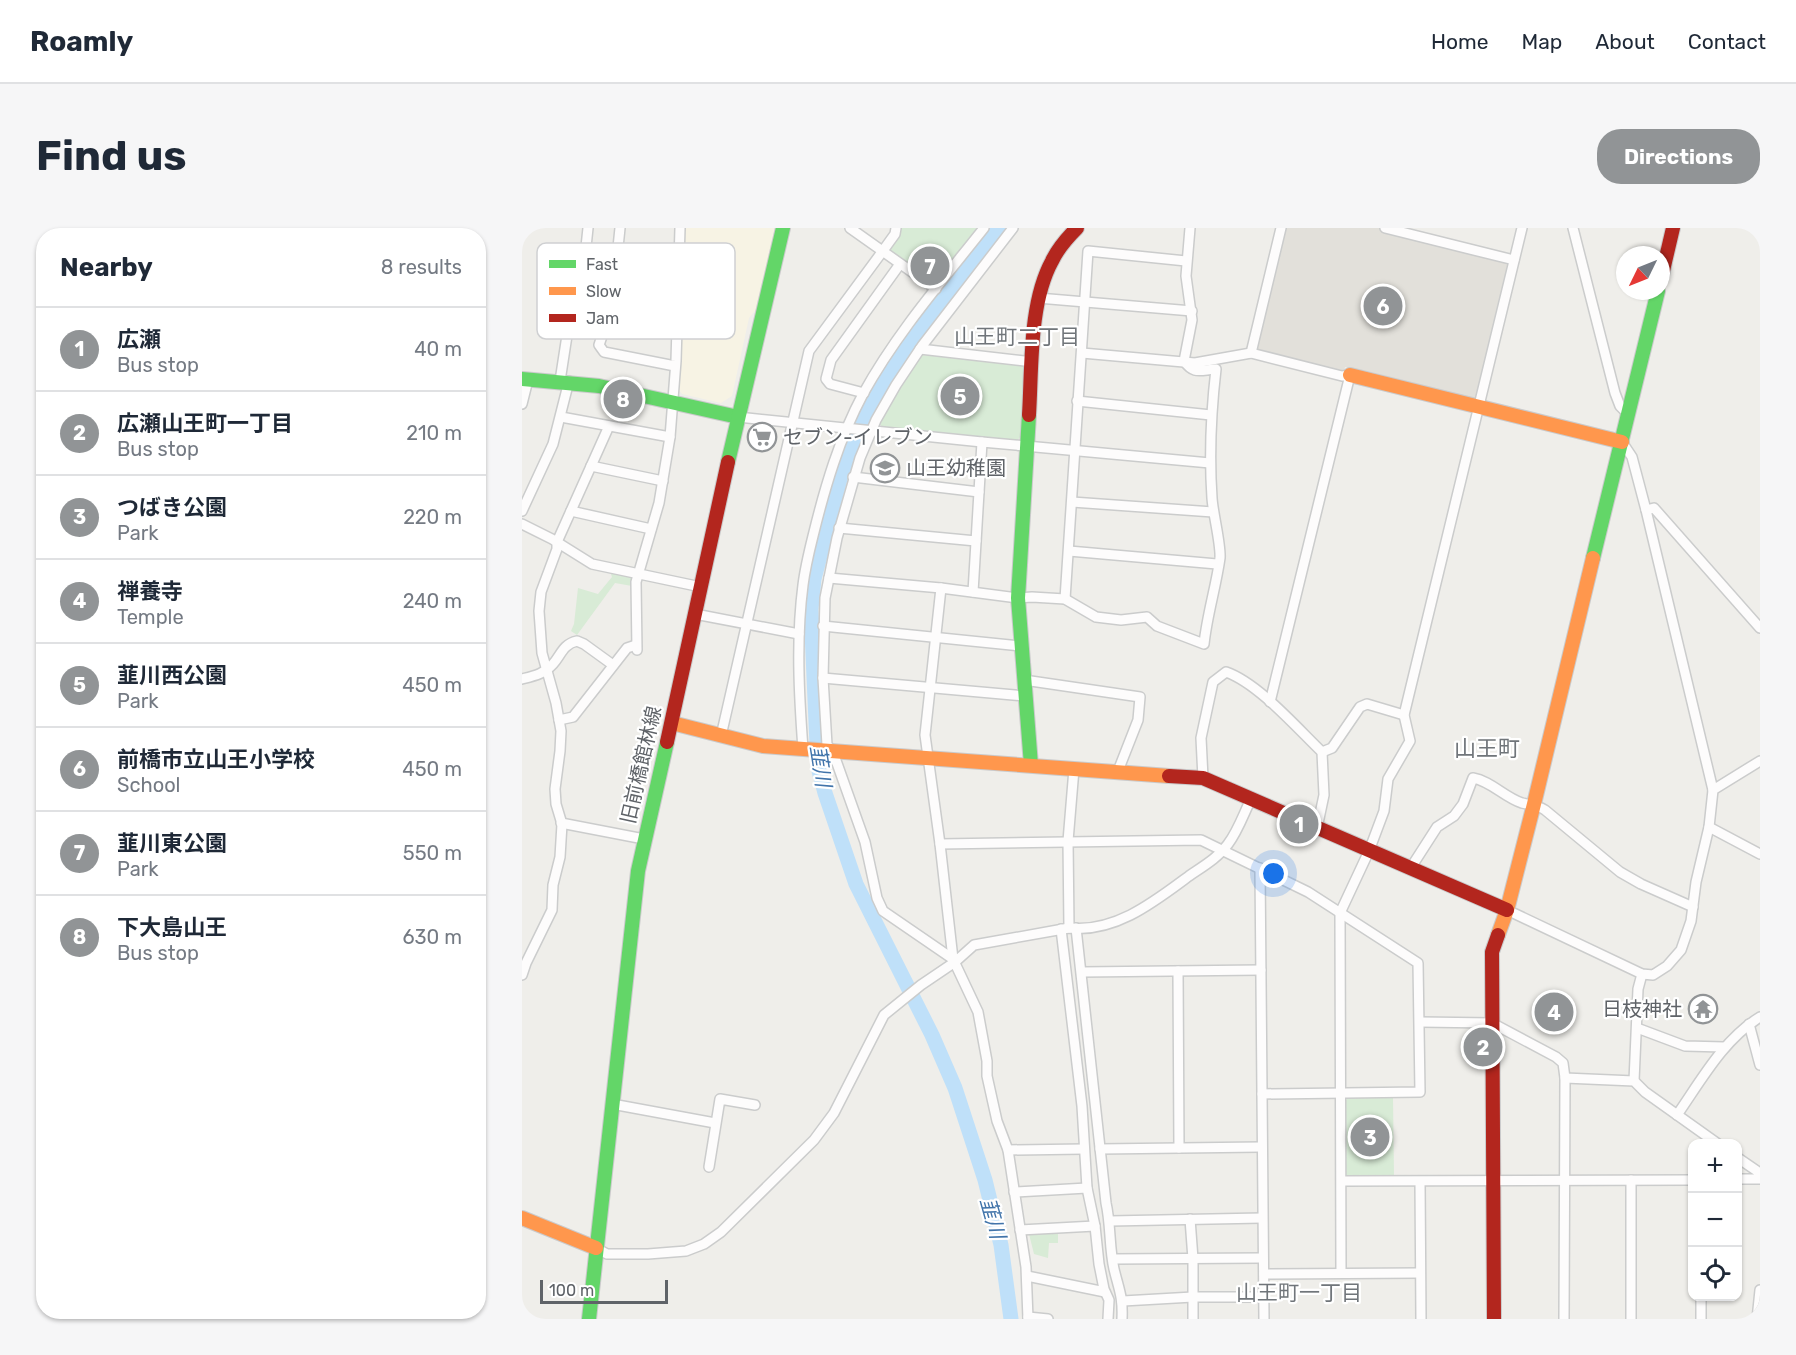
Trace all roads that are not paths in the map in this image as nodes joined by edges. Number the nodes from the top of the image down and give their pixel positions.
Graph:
1 (588, 228) edge
2 (621, 228) edge
3 (680, 228) edge
4 (783, 228) edge
5 (850, 228) edge
6 (896, 228) edge
7 (984, 228) edge
8 (1013, 228) edge
9 (1077, 228) edge
10 (1190, 228) edge
11 (1281, 228) edge
12 (1385, 228) edge
13 (1522, 228) edge
14 (1573, 228) edge
15 (1673, 228) edge
16 (586, 243) edge
17 (619, 243) edge
18 (679, 243) edge
19 (1669, 246) edge
20 (882, 252) junction
21 (1514, 260) junction
22 (1186, 261) junction
23 (900, 264) junction
24 (936, 289) junction
25 (1038, 298) junction
26 (1656, 300) edge
27 (1085, 302) junction
28 (1192, 310) junction
29 (567, 339) edge
30 (601, 339) edge
31 (676, 339) edge
32 (920, 349) junction
33 (1082, 353) junction
34 (1251, 353) junction
35 (1184, 361) junction
36 (1033, 362) junction
37 (675, 366) junction
38 (1350, 375) junction
39 (525, 380) edge
40 (565, 381) junction
41 (864, 393) junction
42 (673, 401) junction
43 (1077, 401) junction
44 (522, 404) edge
45 (1479, 407) junction
46 (1628, 414) junction
47 (1211, 415) junction
48 (561, 417) junction
49 (738, 417) junction
50 (794, 422) junction
51 (609, 426) junction
52 (849, 428) junction
53 (868, 430) junction
54 (670, 437) junction
55 (982, 442) junction
56 (1622, 442) junction
57 (1027, 447) junction
58 (1076, 452) junction
59 (1210, 463) junction
60 (591, 466) junction
61 (853, 477) junction
62 (663, 481) junction
63 (979, 492) junction
64 (1072, 502) junction
65 (1646, 510) junction
66 (522, 511) edge
67 (571, 511) junction
68 (1213, 512) junction
69 (522, 524) edge
70 (839, 528) junction
71 (651, 529) junction
72 (976, 541) junction
73 (557, 542) junction
74 (1069, 551) junction
75 (1217, 564) junction
76 (638, 572) junction
77 (829, 578) junction
78 (701, 587) junction
79 (941, 588) junction
80 (973, 592) junction
81 (1018, 598) junction
82 (1065, 599) junction
83 (696, 614) junction
84 (747, 624) junction
85 (823, 626) junction
86 (1760, 628) edge
87 (799, 634) junction
88 (936, 637) junction
89 (1021, 646) junction
90 (613, 665) junction
91 (546, 670) junction
92 (823, 678) junction
93 (522, 679) edge
94 (1024, 680) junction
95 (930, 687) junction
96 (1025, 696) junction
97 (1270, 702) junction
98 (1404, 715) junction
99 (559, 720) junction
100 (672, 723) junction
101 (721, 736) junction
102 (805, 749) junction
103 (828, 752) junction
104 (1322, 752) junction
105 (928, 758) junction
106 (1760, 761) edge
107 (1031, 765) junction
108 (1074, 769) junction
109 (1118, 771) junction
110 (1203, 778) junction
111 (1713, 790) junction
112 (1251, 799) junction
113 (1534, 804) junction
114 (561, 823) junction
115 (1709, 827) junction
116 (1317, 828) junction
117 (644, 839) junction
118 (1068, 841) junction
119 (940, 844) junction
120 (1223, 850) junction
121 (1369, 851) junction
122 (1760, 854) edge
123 (1260, 868) junction
124 (1410, 869) junction
125 (1693, 907) junction
126 (1507, 910) junction
127 (1340, 913) junction
128 (1069, 928) junction
129 (954, 961) junction
130 (1261, 970) junction
131 (1178, 971) junction
132 (1082, 972) junction
133 (1642, 974) junction
134 (522, 975) edge
135 (1760, 1017) edge
136 (1420, 1022) junction
137 (1492, 1023) junction
138 (1749, 1024) junction
139 (1636, 1028) junction
140 (1724, 1047) junction
141 (1760, 1065) edge
142 (1565, 1078) junction
143 (1634, 1081) junction
144 (1341, 1092) junction
145 (1262, 1094) junction
146 (612, 1104) junction
147 (754, 1106) dead end
148 (1677, 1115) junction
149 (715, 1123) junction
150 (1712, 1139) edge
151 (1261, 1147) junction
152 (1179, 1148) junction
153 (1084, 1149) junction
154 (1100, 1149) junction
155 (1008, 1150) junction
156 (1742, 1162) edge
157 (710, 1167) dead end
158 (1760, 1178) edge
159 (1493, 1179) junction
160 (1742, 1179) edge
161 (1564, 1180) junction
162 (1630, 1180) junction
163 (1688, 1180) edge
164 (1342, 1181) junction
165 (1420, 1182) junction
166 (1087, 1188) junction
167 (1014, 1192) junction
168 (522, 1218) edge
169 (1262, 1218) junction
170 (1190, 1219) junction
171 (1110, 1221) junction
172 (1095, 1226) junction
173 (1020, 1230) junction
174 (596, 1248) junction
175 (1113, 1258) junction
176 (1193, 1258) junction
177 (1262, 1258) junction
178 (1420, 1272) junction
179 (1341, 1273) junction
180 (1264, 1274) junction
181 (1027, 1276) junction
182 (1760, 1290) edge
183 (1106, 1292) junction
184 (1193, 1297) junction
185 (1264, 1297) junction
186 (1123, 1301) junction
187 (1701, 1301) edge
188 (1028, 1318) edge
189 (589, 1319) edge
190 (1048, 1319) edge
191 (1108, 1319) edge
192 (1122, 1319) edge
193 (1192, 1319) edge
194 (1264, 1319) edge
195 (1421, 1319) edge
196 (1494, 1319) edge
197 (1564, 1319) edge
198 (1631, 1319) edge
199 (1701, 1319) edge
200 (1757, 1319) edge

1 - 16 street
2 - 17 street
3 - 18 street
4 - 49 street, 旧前橋館林線
5 - 20 street
6 - 20 street
7 - 24 street
8 - 32 street
9 - 25 street
10 - 22 street
11 - 34 street
12 - 21 street
13 - 21 street
14 - 46 street
15 - 19 street
20 - 23 street
20 - 50 street
21 - 45 street
22 - 27 street
22 - 28 street
23 - 24 street
23 - 41 street
24 - 41 street
25 - 27 street
25 - 36 street
26 - 46 street
27 - 28 street
27 - 33 street
28 - 35 street
29 - 40 street
30 - 37 street
31 - 37 street
32 - 36 street
32 - 53 street
33 - 35 street
33 - 43 street
34 - 35 street
34 - 38 street
35 - 47 street
36 - 57 street
37 - 42 street
38 - 45 street
38 - 97 street
39 - 40 street
39 - 44 street
40 - 42 street
40 - 48 street
41 - 52 street
42 - 49 street
42 - 54 street
43 - 47 street
43 - 58 street
45 - 56 street
45 - 98 street
46 - 56 street
47 - 59 street
48 - 51 street
48 - 66 street
49 - 50 street
49 - 78 street, 旧前橋館林線
50 - 52 street
50 - 84 street
51 - 54 street
51 - 60 street
52 - 53 street
52 - 87 street
53 - 55 street
53 - 61 street
54 - 62 street
55 - 57 street
55 - 63 street
56 - 65 street
56 - 113 street
57 - 58 street
57 - 81 street
58 - 59 street
58 - 64 street
59 - 68 street
60 - 62 street
60 - 67 street
61 - 63 street
61 - 70 street
62 - 71 street
63 - 72 street
64 - 68 street
64 - 74 street
65 - 86 street
65 - 111 street
67 - 71 street
67 - 73 street
68 - 75 street
69 - 73 street
70 - 72 street
70 - 77 street
71 - 76 street
72 - 80 street
73 - 76 street
73 - 91 street
74 - 75 street
74 - 82 street
75 - 82 street
76 - 78 street
76 - 90 street
77 - 79 street
77 - 85 street
78 - 83 street, 旧前橋館林線
79 - 80 street
79 - 88 street
80 - 81 street
81 - 82 street
81 - 89 street
83 - 84 street
83 - 100 street, 旧前橋館林線
84 - 87 street
84 - 101 street
85 - 88 street
85 - 92 street
87 - 102 street
88 - 89 street
88 - 95 street
89 - 94 street
90 - 91 street
90 - 99 street
91 - 93 street
91 - 99 street
92 - 95 street
92 - 103 street
94 - 96 street
94 - 109 street
95 - 96 street
95 - 105 street
96 - 107 street
97 - 104 street
97 - 110 street
98 - 104 street
98 - 121 street
99 - 114 street
100 - 101 street
100 - 117 street, 旧前橋館林線
101 - 102 street
102 - 103 street
103 - 105 street
103 - 129 street
104 - 116 street
105 - 107 street
105 - 119 street
106 - 111 street
107 - 108 street
108 - 109 street
108 - 118 street
109 - 110 street
110 - 112 street
111 - 115 street
112 - 116 street
112 - 120 street
113 - 124 street
113 - 125 street
113 - 126 street
114 - 117 street
114 - 134 street
115 - 122 street
115 - 125 street
116 - 121 street
117 - 146 street, 旧前橋館林線
118 - 119 street
118 - 120 street
118 - 128 street
119 - 129 street
120 - 123 street
120 - 128 street
121 - 124 street
121 - 127 street
123 - 127 street
123 - 130 street
124 - 126 street
125 - 133 street
126 - 133 street
126 - 137 street
127 - 136 street
127 - 144 street
128 - 129 street
128 - 132 street
128 - 153 street
129 - 155 street
129 - 174 street
130 - 131 street
130 - 145 street
131 - 132 street
131 - 152 street
132 - 154 street
133 - 139 street
135 - 138 street
136 - 137 street
136 - 144 street
137 - 142 street
137 - 159 street
138 - 140 street
138 - 141 street
139 - 140 street
139 - 143 street
140 - 148 street
142 - 143 street
142 - 161 street
143 - 148 street
144 - 145 street
144 - 164 street
145 - 151 street
146 - 149 street
146 - 174 street, 旧前橋館林線
147 - 149 street
148 - 150 street
149 - 157 street
151 - 152 street
151 - 169 street
152 - 154 street
153 - 155 street
153 - 166 street
154 - 171 street
155 - 167 street
156 - 158 street
158 - 160 street
159 - 161 street
159 - 165 street
159 - 196 street
161 - 162 street
161 - 197 street
162 - 163 street
162 - 198 street
164 - 165 street
164 - 179 street
165 - 178 street
166 - 167 street
166 - 172 street
167 - 173 street
168 - 174 street
169 - 170 street
169 - 177 street
170 - 171 street
170 - 176 street
171 - 175 street
172 - 173 street
172 - 183 street
173 - 181 street
174 - 189 street, 旧前橋館林線
175 - 176 street
175 - 186 street
176 - 177 street
176 - 184 street
177 - 180 street
178 - 179 street
178 - 195 street
179 - 180 street
180 - 185 street
181 - 183 street
181 - 188 street
182 - 200 street
183 - 191 street
184 - 185 street
184 - 186 street
184 - 193 street
185 - 194 street
186 - 192 street
187 - 199 street
188 - 190 street

